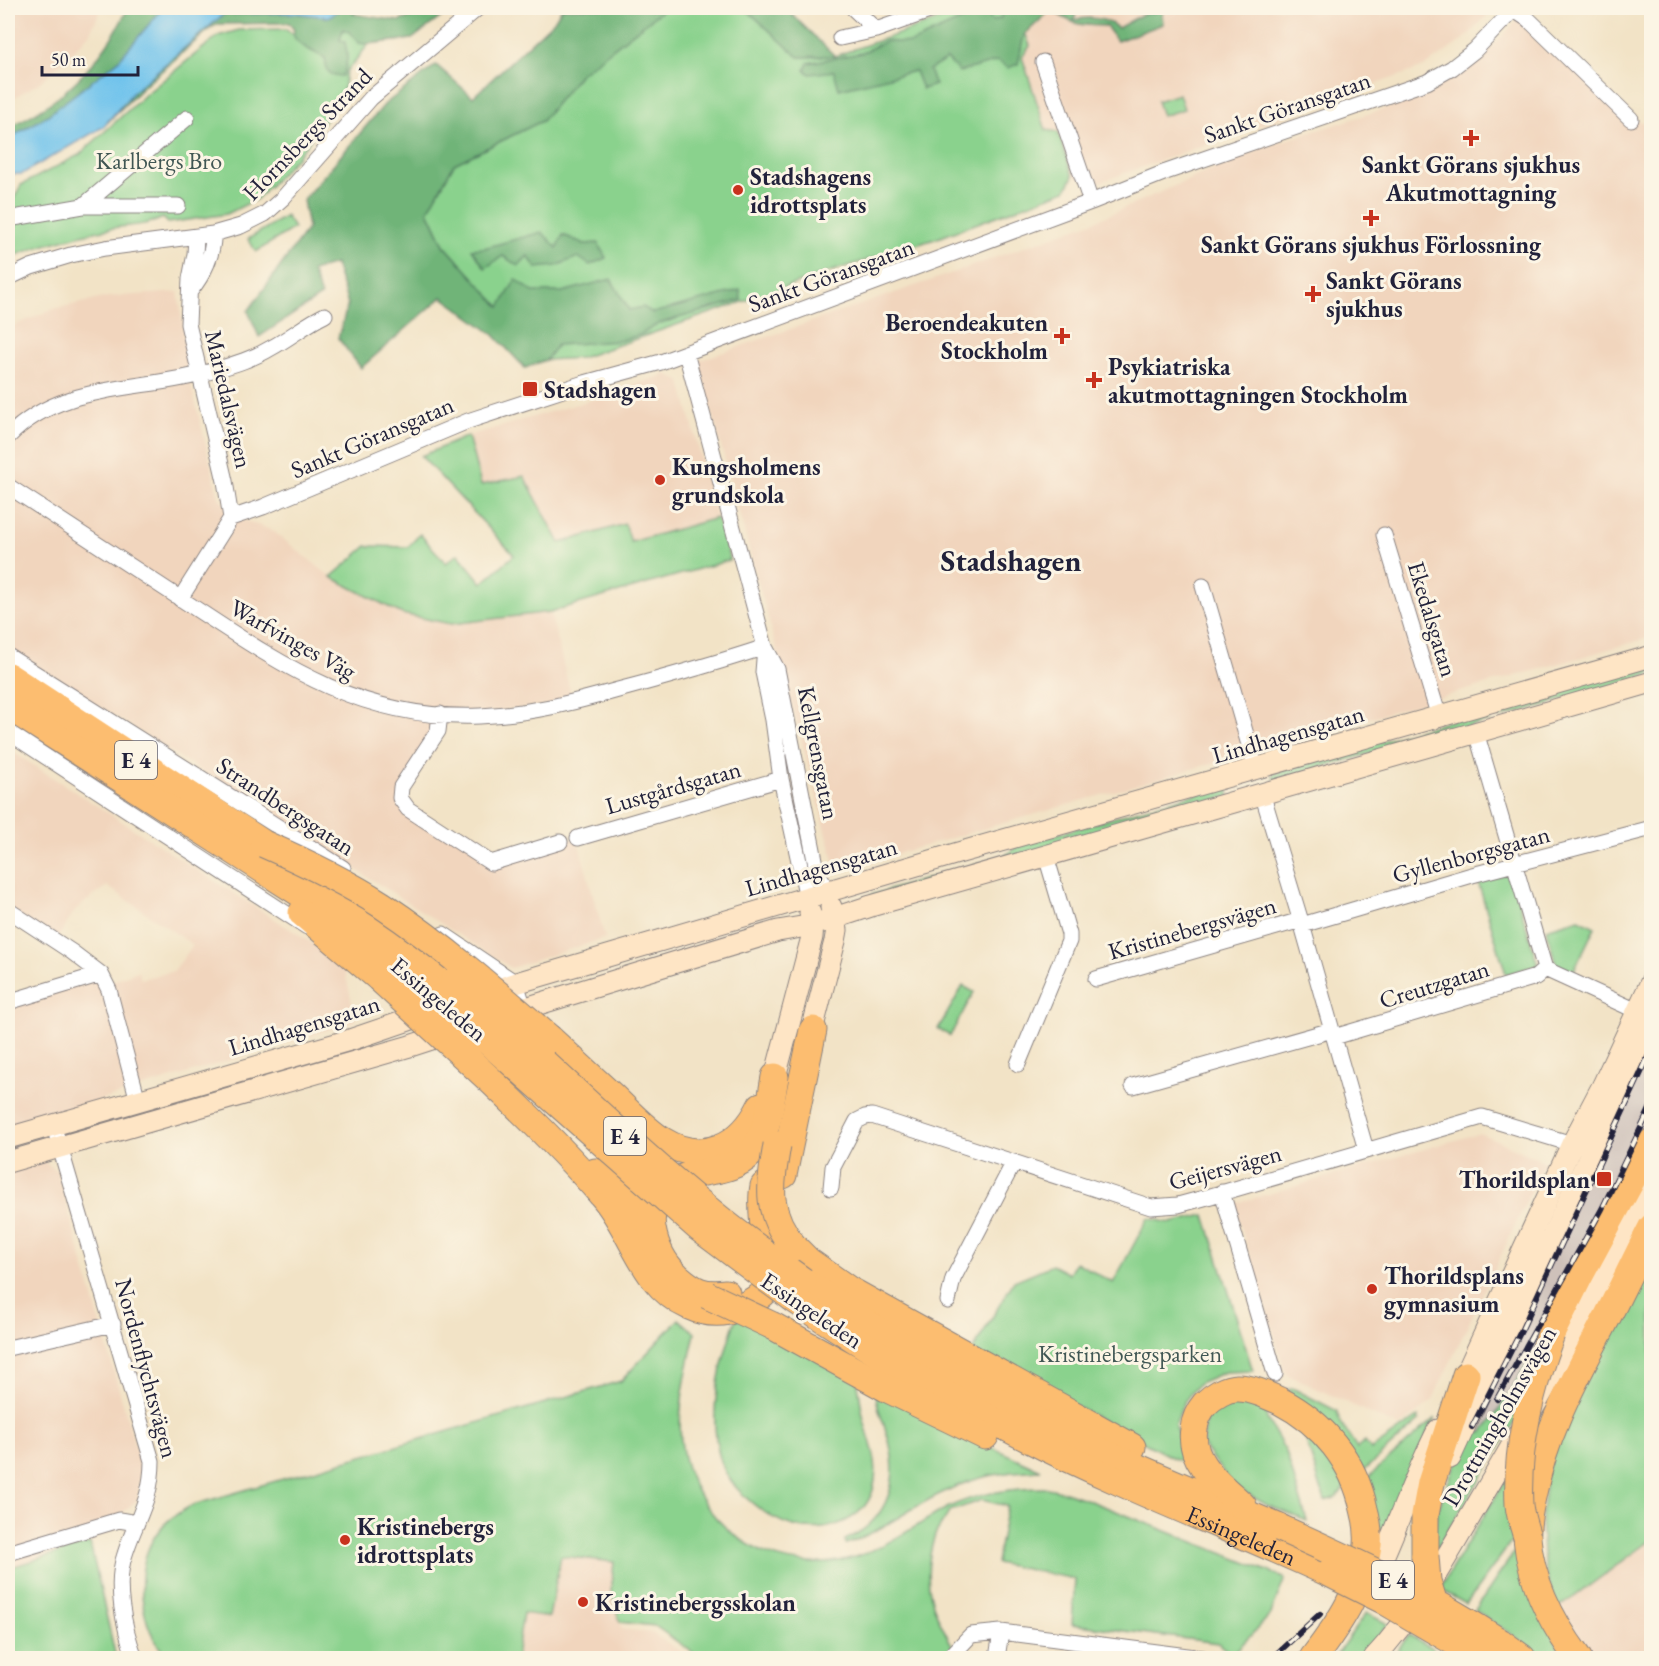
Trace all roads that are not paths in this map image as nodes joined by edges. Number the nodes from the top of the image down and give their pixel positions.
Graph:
1 (478, 8) edge
2 (853, 8) edge
3 (938, 8) edge
4 (1513, 8) edge
5 (876, 30) junction
6 (840, 38) dead end
7 (1043, 62) dead end
8 (187, 118) dead end
9 (1631, 119) dead end
10 (1091, 202) junction
11 (83, 206) junction
12 (178, 206) dead end
13 (8, 219) edge
14 (213, 234) junction
15 (196, 238) junction
16 (8, 278) edge
17 (190, 290) junction
18 (326, 315) dead end
19 (686, 353) junction
20 (199, 375) junction
21 (8, 437) edge
22 (8, 486) edge
23 (231, 518) junction
24 (1384, 535) dead end
25 (1203, 586) dead end
26 (180, 598) junction
27 (765, 647) junction
28 (8, 656) edge
29 (1652, 656) edge
30 (8, 676) edge
31 (1652, 682) edge
32 (8, 706) edge
33 (440, 714) junction
34 (1439, 717) junction
35 (8, 732) edge
36 (1476, 732) junction
37 (1256, 769) junction
38 (782, 779) junction
39 (1262, 793) junction
40 (1652, 828) edge
41 (578, 838) dead end
42 (219, 842) junction
43 (560, 842) dead end
44 (264, 844) junction
45 (1046, 856) junction
46 (1515, 866) junction
47 (817, 895) junction
48 (8, 910) edge
49 (835, 919) junction
50 (1302, 923) junction
51 (813, 925) junction
52 (677, 936) junction
53 (682, 960) junction
54 (1545, 969) junction
55 (101, 974) junction
56 (1096, 979) dead end
57 (1652, 980) edge
58 (516, 983) junction
59 (8, 1002) edge
60 (524, 1008) junction
61 (1644, 1014) edge
62 (400, 1023) junction
63 (813, 1030) junction
64 (1333, 1034) junction
65 (410, 1046) junction
66 (1018, 1064) dead end
67 (1628, 1068) junction
68 (785, 1078) junction
69 (1133, 1086) dead end
70 (138, 1101) junction
71 (54, 1125) junction
72 (8, 1138) edge
73 (551, 1138) junction
74 (758, 1141) junction
75 (1652, 1142) edge
76 (1572, 1144) junction
77 (61, 1147) junction
78 (1366, 1150) junction
79 (8, 1162) edge
80 (1014, 1162) junction
81 (831, 1188) dead end
82 (1652, 1188) edge
83 (1222, 1192) junction
84 (651, 1226) junction
85 (1536, 1226) junction
86 (1652, 1227) edge
87 (798, 1290) junction
88 (707, 1295) junction
89 (948, 1301) dead end
90 (113, 1324) junction
91 (8, 1348) edge
92 (1275, 1374) dead end
93 (1466, 1376) junction
94 (1113, 1479) junction
95 (1197, 1492) junction
96 (1256, 1518) junction
97 (137, 1523) junction
98 (1276, 1537) junction
99 (1527, 1537) junction
100 (1425, 1547) junction
101 (8, 1553) edge
102 (1001, 1632) junction
103 (1491, 1650) edge
104 (135, 1659) edge
105 (949, 1659) edge
106 (997, 1659) edge
107 (1203, 1659) edge
108 (1313, 1659) edge
109 (1323, 1659) edge
110 (1374, 1659) edge
111 (1459, 1659) edge
112 (1522, 1659) edge
113 (1578, 1659) edge

1 - 14 street, Hornsbergs Strand
2 - 5 street
3 - 5 street
4 - 9 street
4 - 10 street, Sankt Göransgatan
5 - 6 street
7 - 10 street
8 - 11 street
10 - 19 street, Sankt Göransgatan
11 - 12 street
11 - 13 street
14 - 15 street, Hornsbergs Strand
14 - 17 street, Mariedalsvägen
15 - 16 street, Hornsbergs Strand
15 - 17 street, Mariedalsvägen
17 - 20 street, Mariedalsvägen
18 - 20 street
19 - 23 street, Sankt Göransgatan
19 - 27 street, Kellgrensgatan
20 - 21 street
20 - 23 street, Mariedalsvägen
22 - 26 street, Warfvinges Väg
23 - 26 street
24 - 34 street, Ekedalsgatan
25 - 37 street
26 - 33 street, Warfvinges Väg
27 - 33 street, Warfvinges Väg
27 - 38 street, Kellgrensgatan
27 - 47 street, Kellgrensgatan
28 - 58 street, Strandbergsgatan
29 - 34 street, Lindhagensgatan
30 - 44 highway, E 4
31 - 36 street, Lindhagensgatan
32 - 42 highway, E 4
33 - 43 street
34 - 37 street, Lindhagensgatan
35 - 62 street
36 - 39 street, Lindhagensgatan
36 - 46 street
37 - 39 street
37 - 47 street, Lindhagensgatan
38 - 41 street, Lustgårdsgatan
38 - 47 street, Kellgrensgatan
39 - 45 street, Lindhagensgatan
39 - 50 street, Kristinebergsvägen
40 - 46 street, Gyllenborgsgatan
42 - 73 highway, bridge
42 - 87 highway, Essingeleden / E 4, bridge
44 - 74 highway, bridge
44 - 87 highway, Essingeleden / E 4, bridge
45 - 49 street, Lindhagensgatan
45 - 66 street
46 - 50 street, Gyllenborgsgatan
46 - 54 street
47 - 49 street, Kellgrensgatan
47 - 51 street, Kellgrensgatan
47 - 52 street, Lindhagensgatan
48 - 55 street
49 - 51 street, Lindhagensgatan
49 - 63 street, Kellgrensgatan
50 - 56 street, Kristinebergsvägen
50 - 64 street, Kristinebergsvägen
51 - 53 street, Lindhagensgatan
51 - 68 street, Kellgrensgatan
52 - 53 street
52 - 58 street, Lindhagensgatan
53 - 60 street, Lindhagensgatan
54 - 61 street
54 - 64 street, Creutzgatan
55 - 59 street
55 - 70 street
57 - 61 street, Drottningholmsvägen
58 - 60 street
58 - 62 street, Lindhagensgatan
60 - 65 street, Lindhagensgatan
61 - 67 street, Drottningholmsvägen
61 - 76 street, Drottningholmsvägen
62 - 65 street
62 - 70 street, Lindhagensgatan
63 - 68 street, Kellgrensgatan
63 - 73 highway
64 - 69 street
64 - 78 street, Kristinebergsvägen
65 - 77 street, Lindhagensgatan
67 - 85 street, Drottningholmsvägen
67 - 100 street, Drottningholmsvägen
68 - 74 highway
68 - 74 highway
70 - 71 street, Lindhagensgatan
71 - 72 street, Lindhagensgatan
71 - 77 street, Nordenflychtsvägen
73 - 84 highway
74 - 84 highway, bridge
74 - 88 highway, bridge
74 - 95 highway, bridge
75 - 99 highway, bridge
76 - 78 street, Geijersvägen
76 - 85 street, Drottningholmsvägen
77 - 79 street, Lindhagensgatan
77 - 90 street, Nordenflychtsvägen
78 - 83 street, Geijersvägen
80 - 81 street, Geijersvägen
80 - 83 street, Geijersvägen
80 - 89 street
82 - 110 street, Drottningholmsvägen
83 - 92 street
84 - 88 highway
85 - 93 street, Drottningholmsvägen
86 - 99 highway
87 - 94 highway, Essingeleden / E 4
87 - 95 highway, Essingeleden / E 4
88 - 94 highway, bridge
90 - 91 street
90 - 97 street, Nordenflychtsvägen
93 - 100 highway
93 - 109 street, Drottningholmsvägen
94 - 98 highway, Essingeleden / E 4
95 - 96 highway, Essingeleden / E 4
96 - 98 highway, Essingeleden / E 4
96 - 108 highway
97 - 101 street
97 - 104 street, Nordenflychtsvägen
98 - 103 highway, Essingeleden / E 4, bridge
99 - 113 highway
100 - 111 highway, bridge
102 - 105 street
102 - 106 street
102 - 107 street
103 - 112 highway, Essingeleden / E 4

